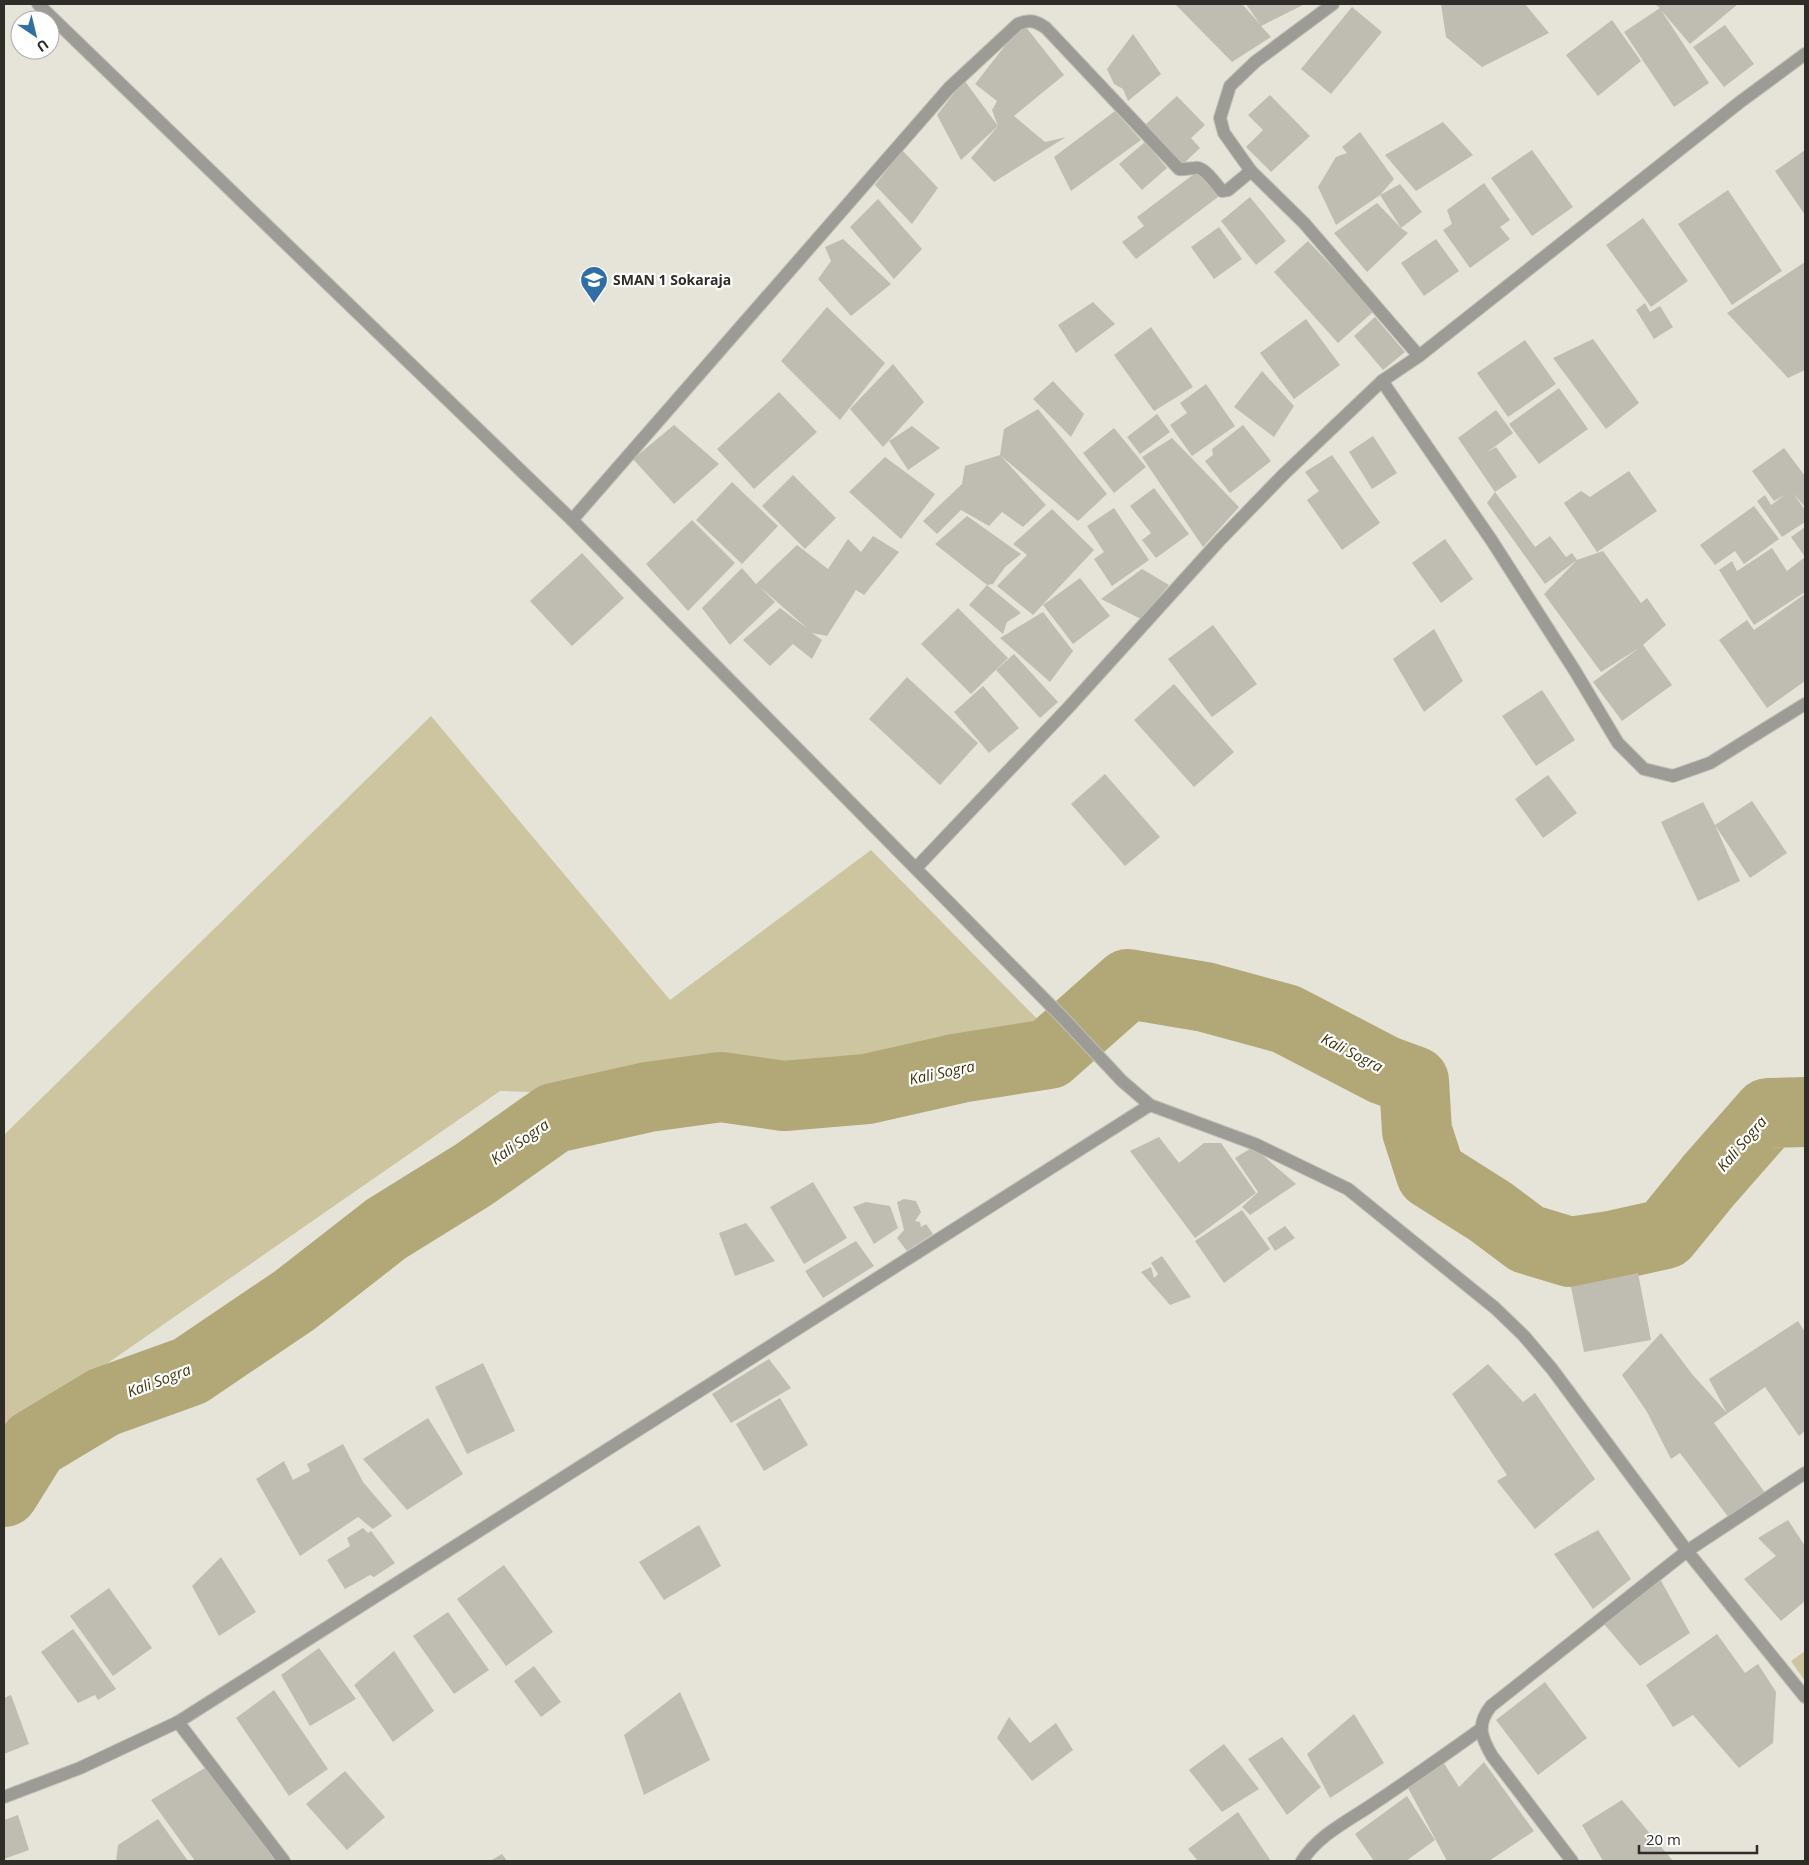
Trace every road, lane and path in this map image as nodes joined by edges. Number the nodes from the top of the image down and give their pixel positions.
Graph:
1 (38, 4) edge
2 (1333, 4) edge
3 (1805, 54) edge
4 (1251, 171) junction
5 (1419, 356) junction
6 (1382, 381) junction
7 (572, 520) junction
8 (1805, 704) edge
9 (916, 868) junction
10 (1150, 1105) junction
11 (1805, 1473) edge
12 (1687, 1551) junction
13 (1805, 1697) edge
14 (178, 1722) junction
15 (1481, 1729) junction
16 (4, 1797) edge
17 (284, 1861) edge
18 (1302, 1861) edge
19 (1572, 1861) edge

1 - 7 street
2 - 4 street
3 - 5 street
4 - 5 street
4 - 7 street
5 - 6 street
6 - 8 street
6 - 9 street
7 - 9 street
9 - 10 street
10 - 12 street
10 - 14 street
11 - 12 street
12 - 13 street
12 - 15 street
14 - 16 street
14 - 17 street
15 - 18 street
15 - 19 street

